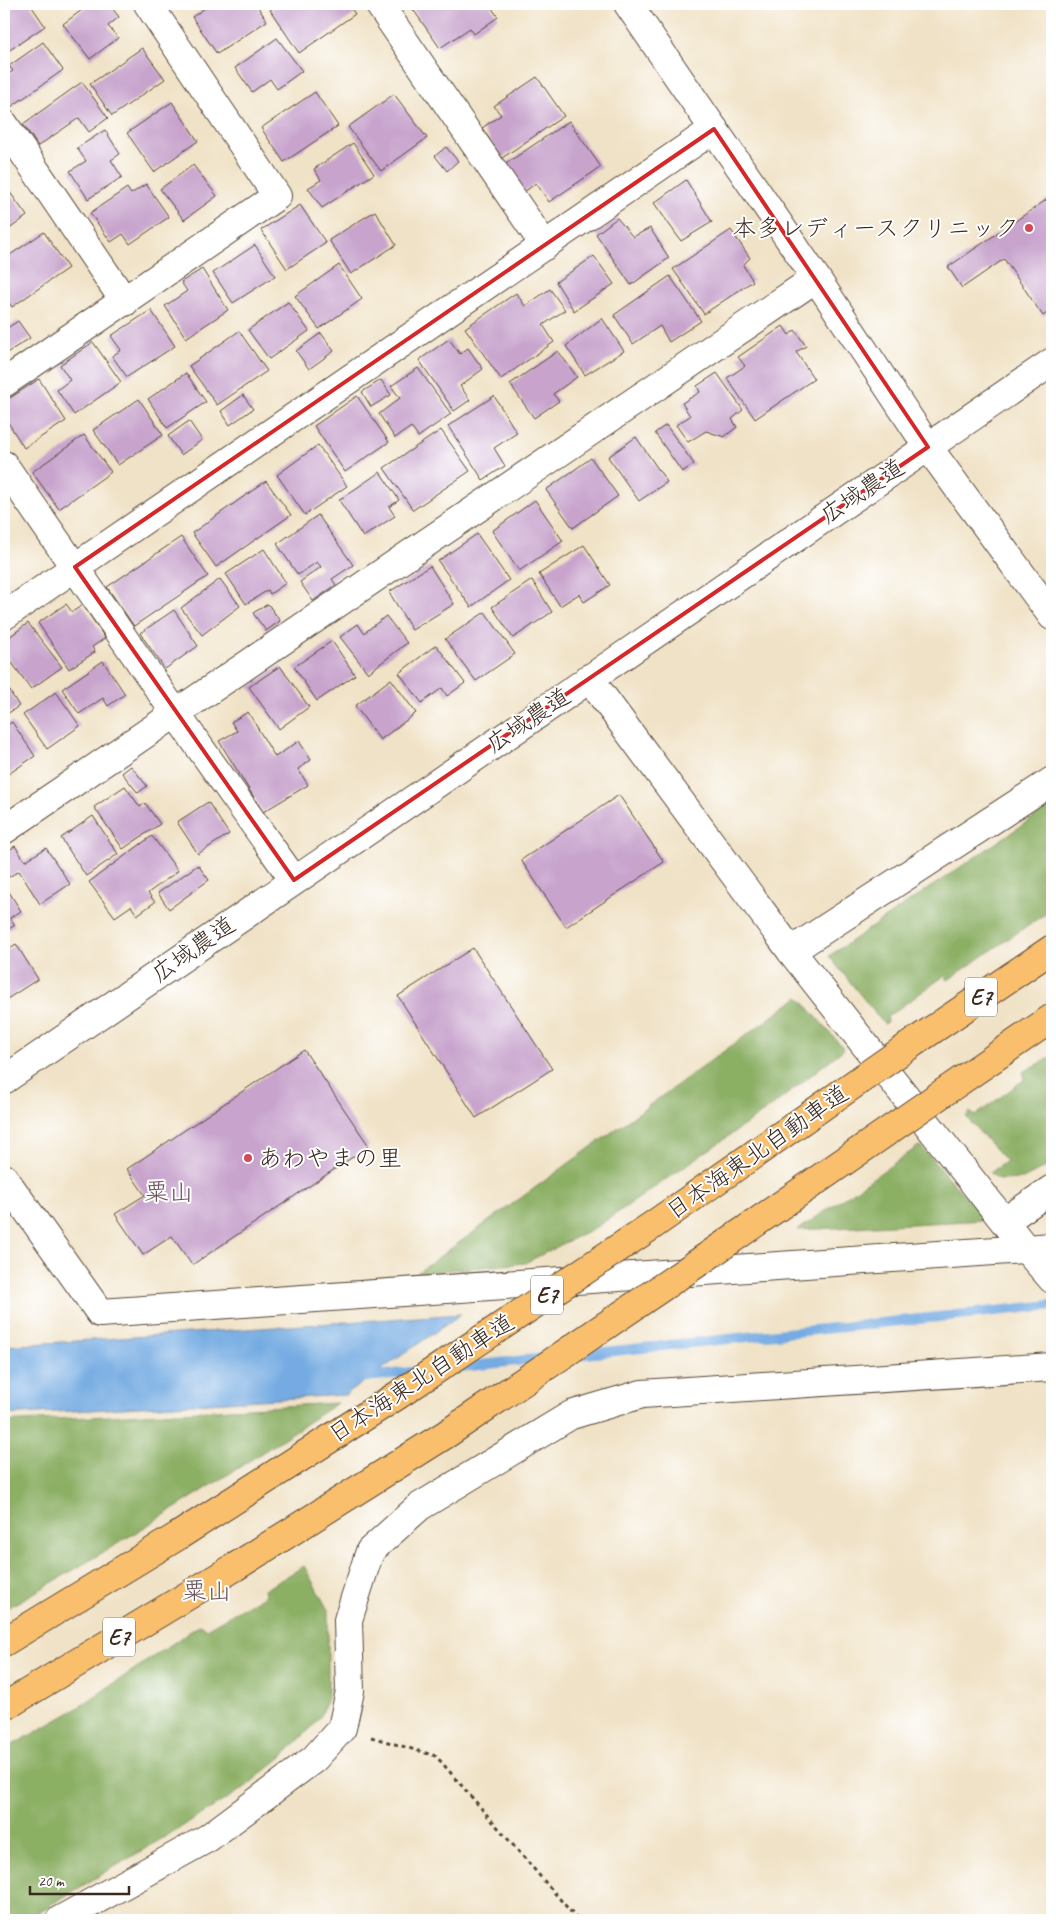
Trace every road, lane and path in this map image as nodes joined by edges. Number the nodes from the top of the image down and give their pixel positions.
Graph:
1 (148, 4) edge
2 (380, 4) edge
3 (628, 4) edge
4 (4, 124) edge
5 (714, 129) junction
6 (545, 246) junction
7 (816, 278) junction
8 (124, 302) junction
9 (1052, 362) edge
10 (4, 383) edge
11 (928, 447) junction
12 (4, 465) edge
13 (75, 567) junction
14 (4, 616) edge
15 (1052, 616) edge
16 (589, 678) junction
17 (176, 714) junction
18 (1052, 781) edge
19 (4, 830) edge
20 (294, 880) junction
21 (1052, 949) edge
22 (791, 952) junction
23 (1052, 1018) edge
24 (4, 1080) edge
25 (4, 1178) edge
26 (1052, 1189) edge
27 (1005, 1221) junction
28 (1043, 1261) edge
29 (1052, 1367) edge
30 (4, 1642) edge
31 (4, 1707) edge
32 (342, 1728) junction
33 (60, 1920) edge
34 (578, 1920) edge

1 - 8 street
2 - 6 street
3 - 5 street
4 - 8 street
5 - 6 street
5 - 7 street
6 - 13 street
7 - 11 street
7 - 17 street
8 - 10 street
9 - 11 street, 広域農道
11 - 15 street
11 - 16 street, 広域農道
12 - 13 street
13 - 14 street
13 - 17 street
16 - 20 street, 広域農道
16 - 22 street
17 - 19 street
17 - 20 street
18 - 22 street
20 - 24 street, 広域農道
21 - 30 highway, 日本海東北自動車道 / E7, bridge
22 - 27 street
23 - 31 highway, E7, bridge
25 - 28 street
26 - 27 street
27 - 28 street
29 - 32 street
32 - 33 street
32 - 34 path

